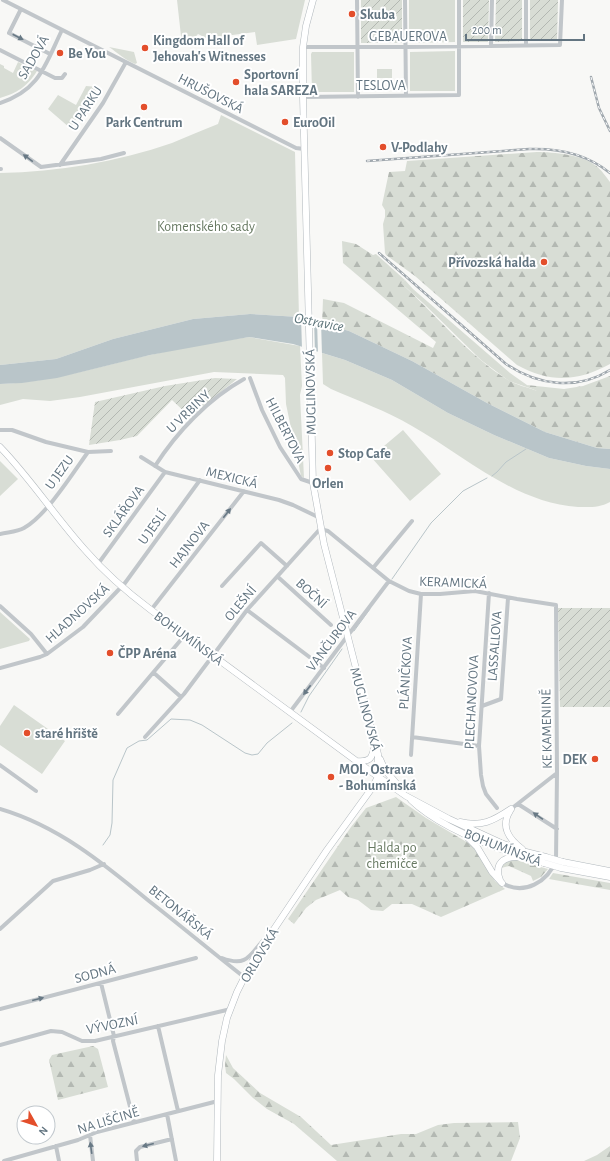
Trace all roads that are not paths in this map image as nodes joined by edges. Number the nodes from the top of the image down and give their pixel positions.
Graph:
1 (3, 0) edge
2 (313, 0) edge
3 (357, 0) edge
4 (406, 0) edge
5 (459, 0) edge
6 (492, 0) edge
7 (526, 0) edge
8 (562, 0) edge
9 (21, 10) junction
10 (62, 30) junction
11 (526, 45) junction
12 (492, 46) junction
13 (358, 47) junction
14 (458, 47) junction
15 (304, 48) junction
16 (406, 48) junction
17 (0, 50) edge
18 (50, 54) junction
19 (126, 62) junction
20 (41, 71) junction
21 (65, 74) dead end
22 (302, 96) junction
23 (406, 96) junction
24 (358, 97) junction
25 (0, 103) edge
26 (0, 138) edge
27 (304, 149) junction
28 (124, 153) dead end
29 (60, 165) junction
30 (250, 378) dead end
31 (244, 379) dead end
32 (0, 430) edge
33 (0, 448) edge
34 (111, 451) dead end
35 (88, 452) junction
36 (141, 457) dead end
37 (155, 466) junction
38 (165, 472) junction
39 (200, 480) junction
40 (313, 483) junction
41 (244, 491) junction
42 (49, 505) junction
43 (318, 517) junction
44 (412, 521) dead end
45 (320, 529) junction
46 (0, 534) edge
47 (98, 564) junction
48 (287, 566) junction
49 (373, 568) junction
50 (278, 577) junction
51 (389, 581) junction
52 (222, 586) dead end
53 (121, 587) junction
54 (489, 593) junction
55 (421, 594) junction
56 (508, 598) junction
57 (556, 605) joint
58 (0, 606) edge
59 (151, 610) junction
60 (247, 610) junction
61 (331, 625) dead end
62 (185, 636) junction
63 (347, 636) junction
64 (47, 654) junction
65 (212, 655) junction
66 (0, 668) edge
67 (324, 668) junction
68 (154, 673) junction
69 (181, 697) junction
70 (482, 706) junction
71 (290, 712) junction
72 (118, 714) dead end
73 (145, 737) dead end
74 (412, 737) junction
75 (376, 746) junction
76 (479, 746) junction
77 (411, 754) dead end
78 (379, 757) junction
79 (356, 761) junction
80 (0, 765) edge
81 (557, 772) junction
82 (378, 777) junction
83 (36, 791) dead end
84 (406, 796) junction
85 (518, 804) junction
86 (498, 808) dead end
87 (0, 809) edge
88 (511, 809) junction
89 (450, 819) junction
90 (557, 829) junction
91 (460, 831) junction
92 (526, 852) junction
93 (528, 859) junction
94 (545, 860) junction
95 (104, 864) junction
96 (562, 865) junction
97 (610, 871) edge
98 (610, 877) edge
99 (502, 883) junction
100 (0, 929) edge
101 (274, 930) junction
102 (219, 957) junction
103 (196, 958) dead end
104 (244, 977) junction
105 (102, 983) junction
106 (231, 1008) junction
107 (0, 1009) edge
108 (158, 1026) junction
109 (114, 1036) junction
110 (0, 1044) edge
111 (218, 1101) junction
112 (178, 1111) junction
113 (167, 1114) junction
114 (134, 1122) junction
115 (90, 1135) junction
116 (172, 1139) junction
117 (56, 1146) junction
118 (18, 1159) edge
119 (4, 1161) edge
120 (59, 1161) edge
121 (93, 1161) edge
122 (137, 1161) edge
123 (176, 1161) edge
124 (217, 1161) edge

1 - 9 street, HRUŠOVSKÁ
2 - 15 main road, MUGLINOVSKÁ
3 - 13 street
4 - 16 street
5 - 14 street
6 - 12 street
7 - 11 street
8 - 11 street, GEBAUEROVA
9 - 10 street, HRUŠOVSKÁ
9 -> 18 street
10 - 18 street, SADOVÁ
10 - 19 street, HRUŠOVSKÁ
11 - 12 street, GEBAUEROVA
12 - 14 street, GEBAUEROVA
13 - 15 street, GEBAUEROVA
13 - 16 street, GEBAUEROVA
13 - 24 street
14 - 16 street, GEBAUEROVA
14 - 23 street, TESLOVA
15 - 22 main road, MUGLINOVSKÁ
16 - 23 street
17 - 20 street
18 - 20 street, SADOVÁ
19 - 27 street, HRUŠOVSKÁ
19 - 29 street, U PARKU
20 - 21 street
20 - 25 street, SADOVÁ
22 - 24 street, TESLOVA
22 - 27 main road, MUGLINOVSKÁ
23 - 24 street, TESLOVA
29 -> 26 street
27 - 40 main road, MUGLINOVSKÁ
28 - 29 street
30 - 40 street, HILBERTOVA
31 - 37 street, U VRBINY
32 - 35 street
33 - 42 main road, BOHUMÍNSKÁ
34 - 35 street
35 - 42 street, U JEZU
36 - 37 street, MEXICKÁ
37 - 38 street, MEXICKÁ
38 - 39 street, MEXICKÁ
38 - 47 street, SKLÁŘOVA
39 - 41 street, MEXICKÁ
39 - 53 street, U JESLÍ
40 - 43 main road, MUGLINOVSKÁ
41 - 43 street, MEXICKÁ
59 -> 41 street, HAJNOVA
42 - 46 street, U JEZU
42 - 47 main road, BOHUMÍNSKÁ
43 - 45 main road, MUGLINOVSKÁ
44 - 49 street
45 - 48 street, OLEŠNÍ
45 - 49 street, KERAMICKÁ
45 - 63 main road, MUGLINOVSKÁ
47 - 53 main road, BOHUMÍNSKÁ
48 - 50 street, OLEŠNÍ
48 - 52 street, OLEŠNÍ
49 - 51 street, KERAMICKÁ
50 - 60 street, OLEŠNÍ
50 - 61 street, BOČNÍ
51 - 55 street, KERAMICKÁ
51 - 63 street, VANČUROVA
53 - 59 main road, BOHUMÍNSKÁ
53 - 64 street, HLADNOVSKÁ
54 - 55 street, KERAMICKÁ
54 - 56 street, KERAMICKÁ
54 - 70 street, PLECHANOVOVA
55 - 74 street, PLÁNIČKOVA
56 - 57 street, KERAMICKÁ
56 - 70 street, LASSALLOVA
57 - 81 street, KE KAMENINĚ
58 - 64 street, HLADNOVSKÁ
59 - 62 main road, BOHUMÍNSKÁ
60 - 65 street, OLEŠNÍ
60 - 67 street
62 - 65 main road, BOHUMÍNSKÁ
62 - 68 street
63 - 67 street, VANČUROVA
63 - 75 main road, MUGLINOVSKÁ
64 - 66 street, HLADNOVSKÁ
65 - 69 street, OLEŠNÍ
65 - 71 main road, BOHUMÍNSKÁ
67 -> 71 street, VANČUROVA
68 - 69 street
68 - 72 street
69 - 73 street, OLEŠNÍ
70 - 76 street, PLECHANOVOVA
71 - 79 main road, BOHUMÍNSKÁ
74 - 76 street
74 - 77 street, PLÁNIČKOVA
75 - 78 main road, MUGLINOVSKÁ
75 - 79 main road
76 - 86 street, PLECHANOVOVA
78 - 82 main road, MUGLINOVSKÁ
78 - 84 main road
79 - 82 main road, BOHUMÍNSKÁ
80 - 83 street
81 - 85 street
81 - 90 street, KE KAMENINĚ
82 - 84 main road, BOHUMÍNSKÁ
82 - 101 main road, ORLOVSKÁ
84 - 89 main road, BOHUMÍNSKÁ
84 - 91 main road, BOHUMÍNSKÁ
85 - 88 street
90 -> 85 street
87 - 95 street, BETONÁŘSKÁ
88 - 89 main road
88 - 92 main road
89 - 92 main road, BOHUMÍNSKÁ
90 - 99 street, KE KAMENINĚ
91 - 93 main road, BOHUMÍNSKÁ
91 - 99 main road
92 - 94 main road, BOHUMÍNSKÁ
93 - 94 main road, BOHUMÍNSKÁ
93 - 99 main road
94 - 96 main road, BOHUMÍNSKÁ, bridge
95 - 100 street
95 - 102 street, BETONÁŘSKÁ
96 - 97 main road, BOHUMÍNSKÁ
96 - 98 main road, BOHUMÍNSKÁ
101 - 102 street
101 - 104 main road, ORLOVSKÁ
102 - 104 street, BETONÁŘSKÁ
103 - 105 street, SODNÁ
104 - 106 main road, ORLOVSKÁ
107 -> 105 street, SODNÁ
105 - 109 street
106 - 108 street, VÝVOZNÍ
106 - 111 main road, ORLOVSKÁ
108 - 109 street, VÝVOZNÍ
108 - 112 street
109 - 110 street, VÝVOZNÍ
109 - 114 street
111 - 112 street, NA LIŠČINĚ
111 - 124 main road, ORLOVSKÁ
112 - 113 street, NA LIŠČINĚ
113 - 114 street, NA LIŠČINĚ
113 - 116 street
114 - 115 street, NA LIŠČINĚ
115 - 117 street, NA LIŠČINĚ
121 -> 115 street
116 -> 122 street
116 - 123 street
117 - 118 street, NA LIŠČINĚ
117 - 120 street
118 - 119 street, NA LIŠČINĚ

